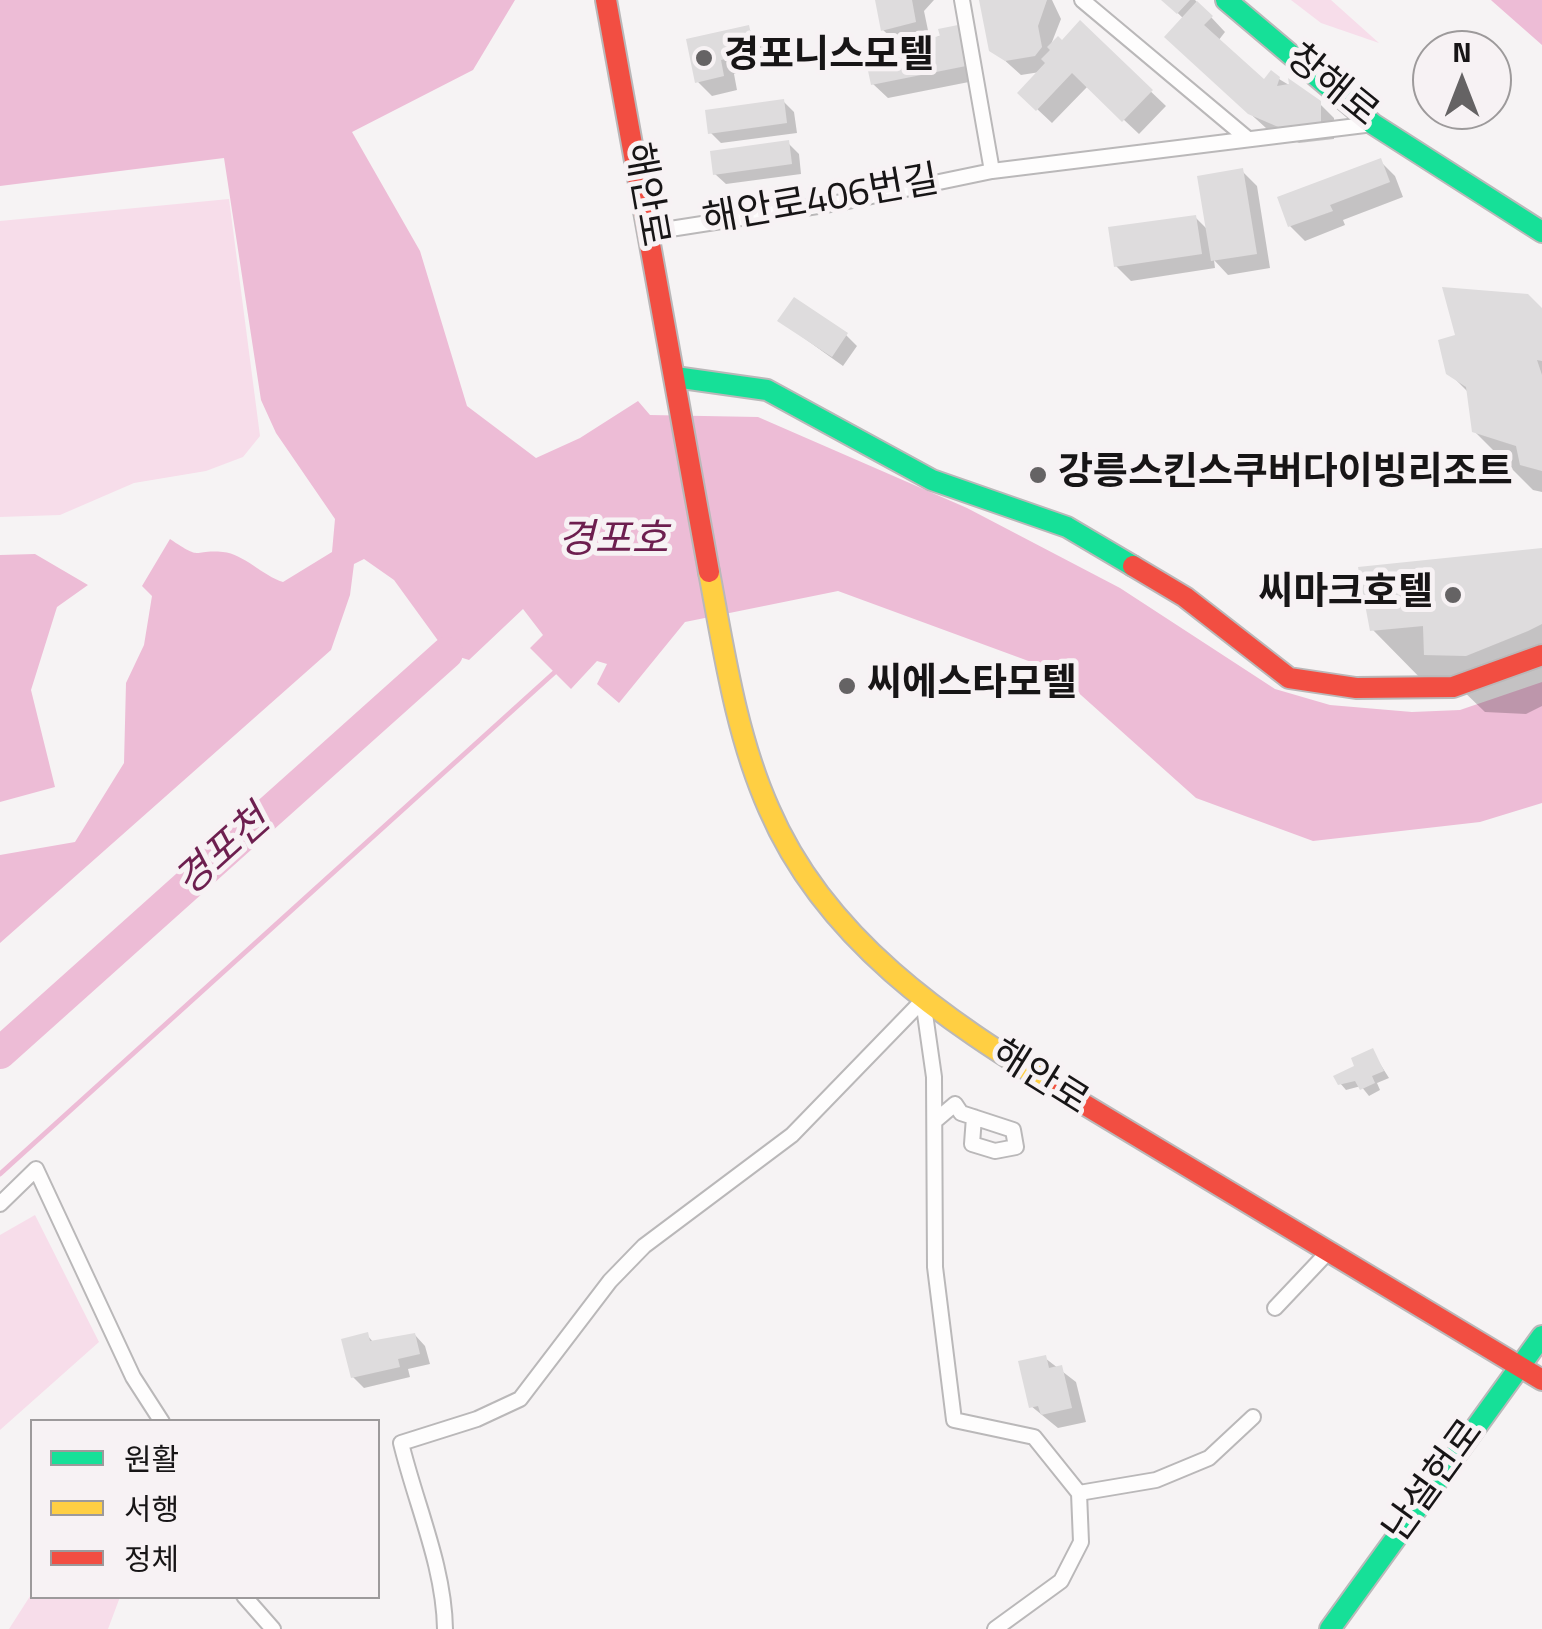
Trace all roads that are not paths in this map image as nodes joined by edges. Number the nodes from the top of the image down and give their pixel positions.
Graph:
1 (606, 0) edge
2 (962, 0) edge
3 (1082, 0) edge
4 (1226, 0) edge
5 (1373, 124) junction
6 (1248, 139) junction
7 (992, 172) junction
8 (651, 232) junction
9 (1542, 232) edge
10 (676, 384) junction
11 (1542, 655) edge
12 (922, 1000) junction
13 (974, 1117) dead end
14 (935, 1121) junction
15 (0, 1204) edge
16 (1328, 1252) junction
17 (1275, 1308) dead end
18 (1542, 1336) edge
19 (1518, 1366) junction
20 (1542, 1380) edge
21 (1253, 1417) dead end
22 (160, 1419) edge
23 (1080, 1493) junction
24 (247, 1599) edge
25 (273, 1629) edge
26 (445, 1629) edge
27 (995, 1629) edge
28 (1330, 1629) edge

1 - 8 street, 해안로
2 - 7 street, 해안로406번길
3 - 6 street
4 - 5 street, 창해로
5 - 6 street, 해안로406번길
5 - 9 street, 창해로
6 - 7 street, 해안로406번길
7 - 8 street, 해안로406번길
8 - 10 street, 해안로
10 - 11 street
10 - 12 street, 해안로
12 - 14 street
12 - 16 street, 해안로
12 - 26 street
13 - 14 street
14 - 23 street
15 - 22 street
16 - 17 street
16 - 19 street, 해안로
18 - 19 street, 난설헌로
19 - 20 street, 해안로
19 - 28 street, 난설헌로
21 - 23 street
23 - 27 street
24 - 25 street

